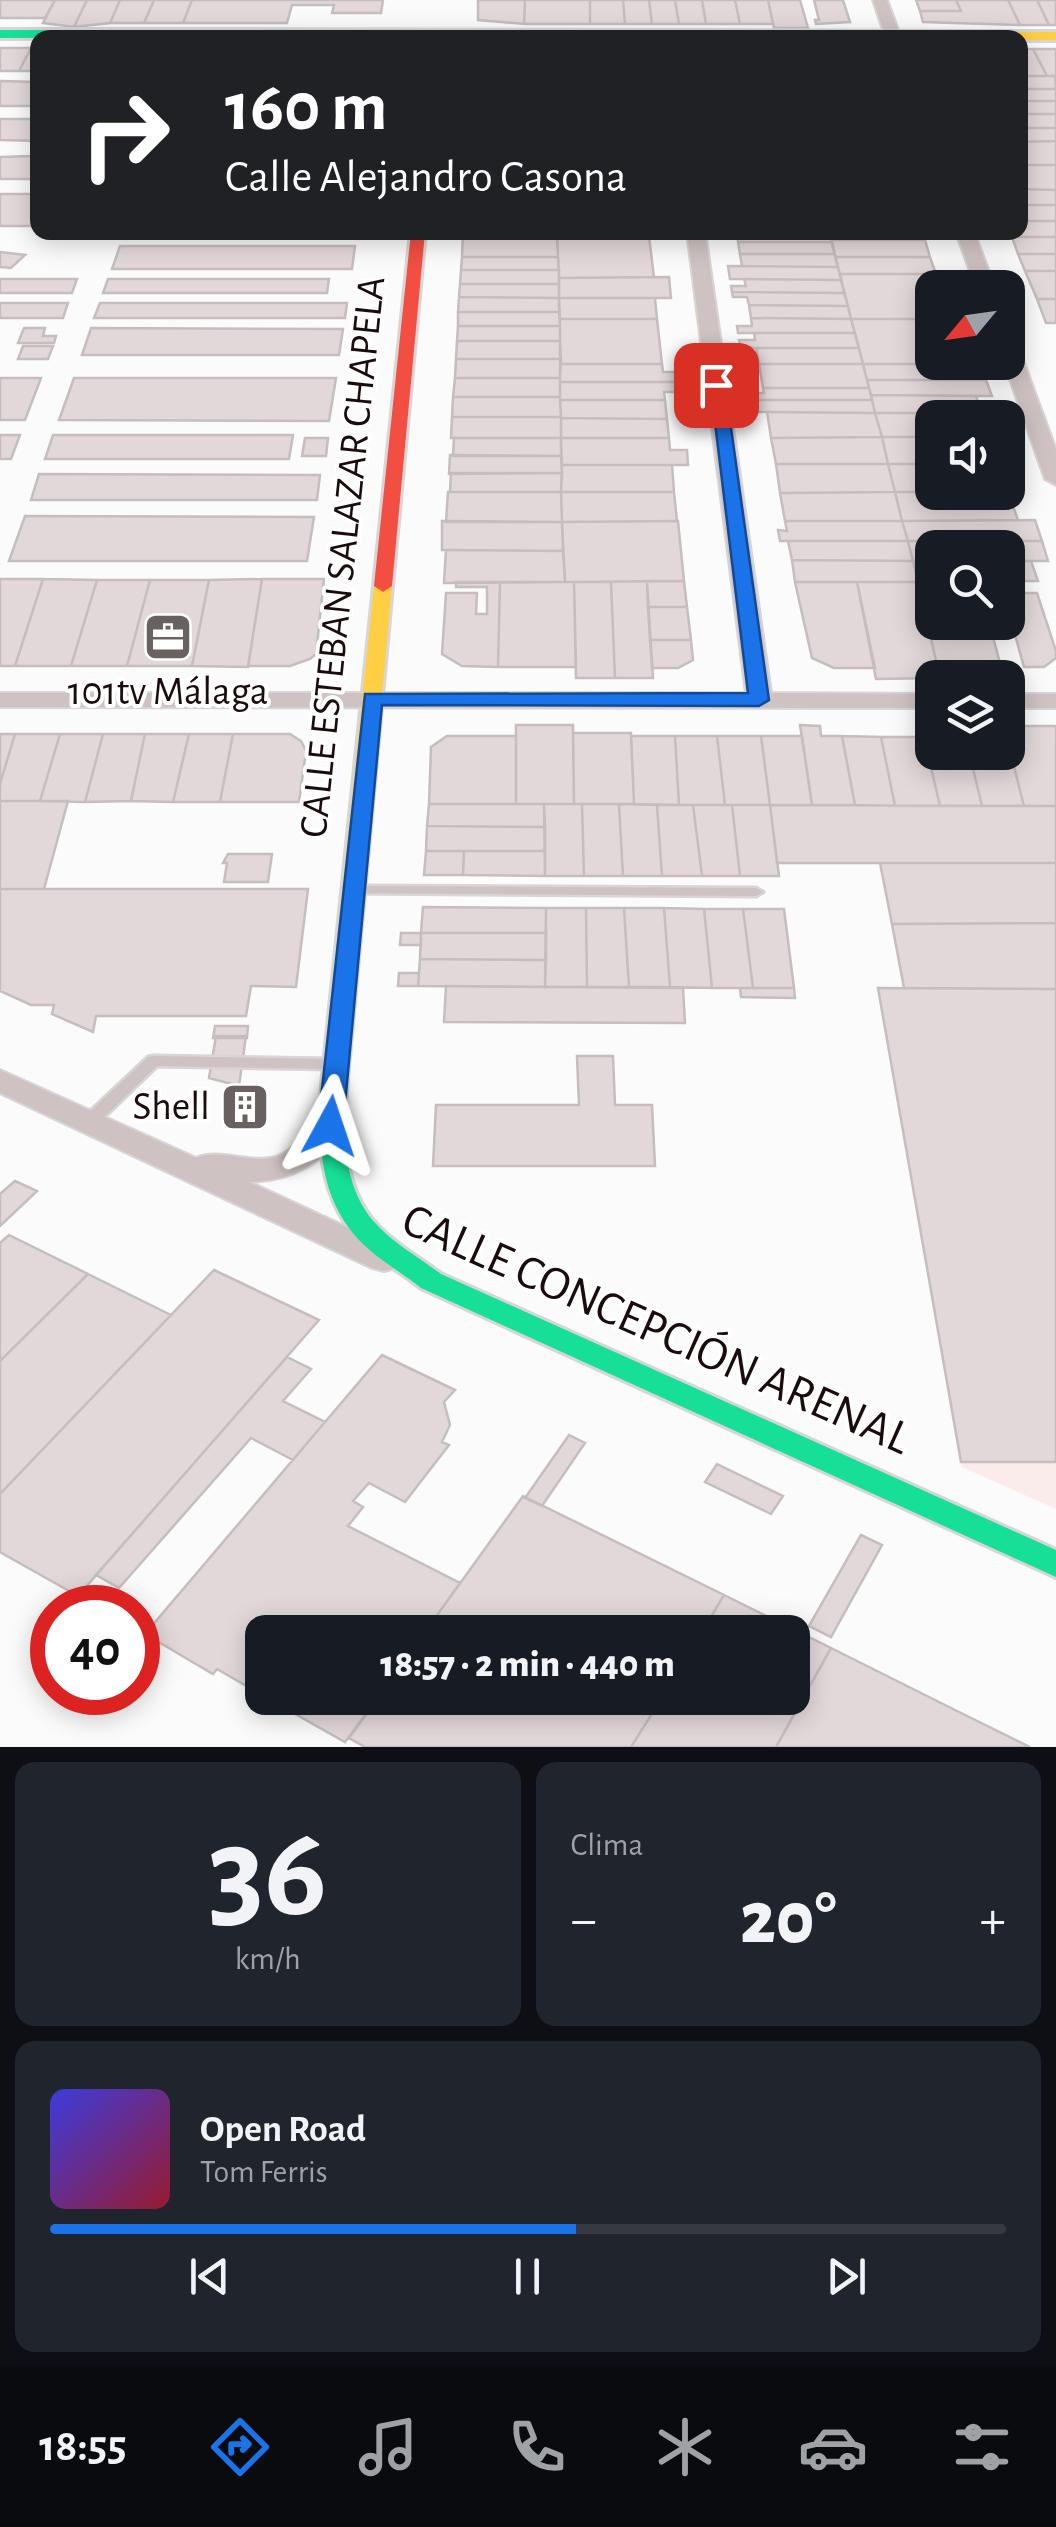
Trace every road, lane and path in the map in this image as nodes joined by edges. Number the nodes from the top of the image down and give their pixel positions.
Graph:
1 (880, 0) edge
2 (891, 30) edge
3 (0, 34) edge
4 (30, 34) edge
5 (1028, 36) edge
6 (1056, 36) edge
7 (417, 240) edge
8 (697, 240) edge
9 (968, 240) edge
10 (979, 270) edge
11 (1020, 380) edge
12 (1056, 479) edge
13 (372, 699) junction
14 (0, 700) edge
15 (759, 700) junction
16 (915, 700) edge
17 (1025, 701) edge
18 (1056, 701) edge
19 (352, 890) junction
20 (756, 892) dead end
21 (336, 1064) junction
22 (0, 1080) edge
23 (89, 1122) junction
24 (330, 1126) junction
25 (148, 1150) junction
26 (431, 1281) junction
27 (1056, 1564) edge

1 - 2 street
3 - 4 street
5 - 6 street
7 - 13 street, CALLE ESTEBAN SALAZAR CHAPELA
8 - 15 street
9 - 10 street
11 - 12 street
13 - 14 street
13 - 15 street
13 - 19 street, CALLE ESTEBAN SALAZAR CHAPELA
15 - 16 street
17 - 18 street
19 - 20 lane, CALLE ESTEBAN SALAZAR CHAPELA
19 - 21 street, CALLE ESTEBAN SALAZAR CHAPELA
21 - 23 lane
21 - 24 street, CALLE ESTEBAN SALAZAR CHAPELA
22 - 23 street, CALLE CONCEPCIÓN ARENAL
23 - 25 street, CALLE CONCEPCIÓN ARENAL
24 - 25 street
24 - 26 street, CALLE ESTEBAN SALAZAR CHAPELA
25 - 26 street, CALLE CONCEPCIÓN ARENAL
26 - 27 street, CALLE CONCEPCIÓN ARENAL

